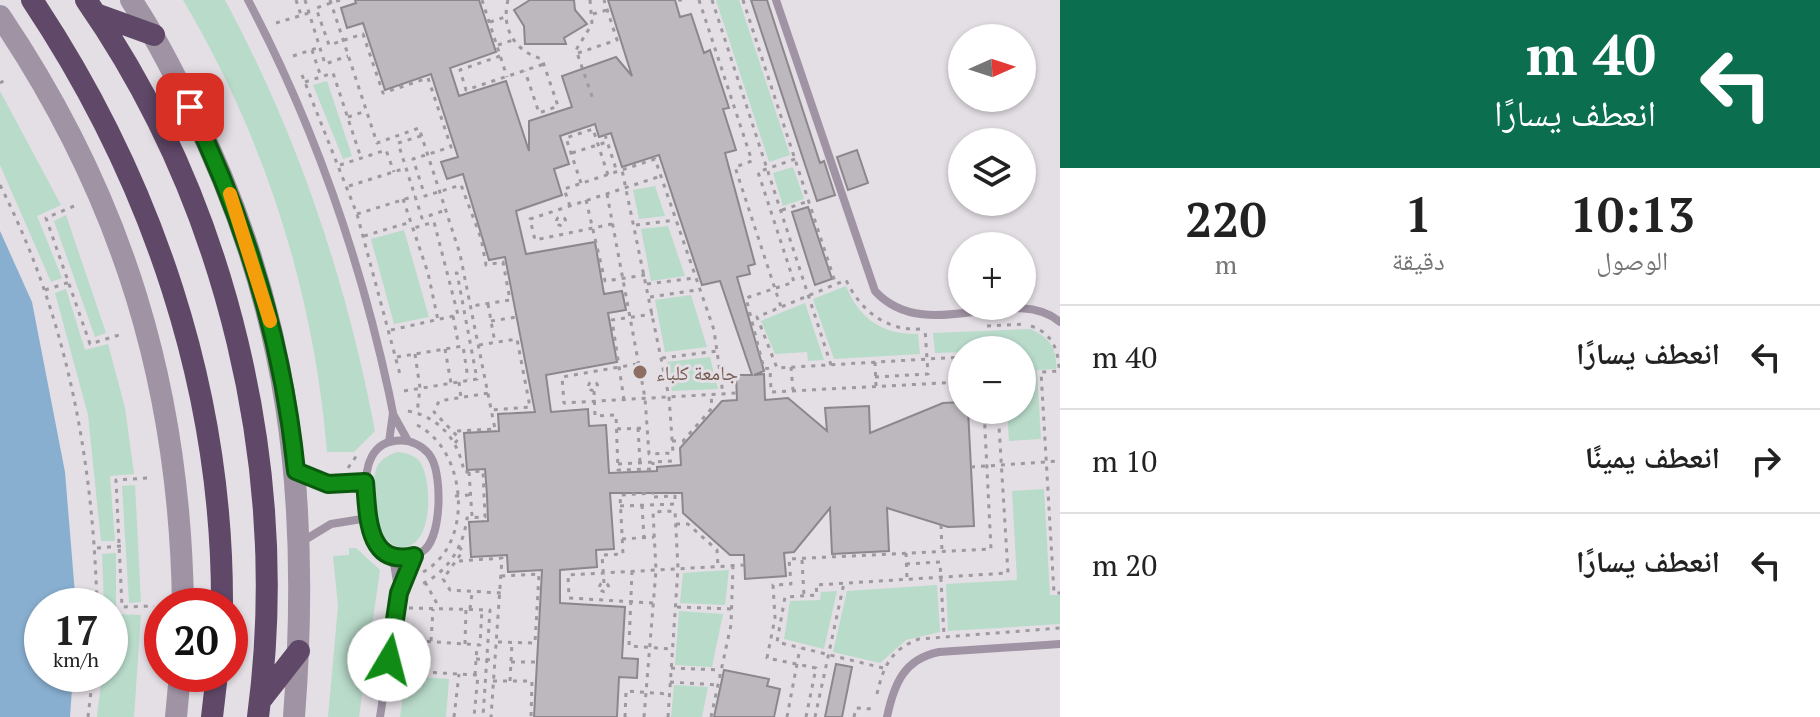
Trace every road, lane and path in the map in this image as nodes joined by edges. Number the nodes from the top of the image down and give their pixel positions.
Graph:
1 (32, 0) edge
2 (131, 0) edge
3 (248, 0) edge
4 (296, 0) edge
5 (305, 0) edge
6 (340, 0) edge
7 (482, 0) edge
8 (508, 0) edge
9 (590, 0) edge
10 (604, 0) edge
11 (678, 0) edge
12 (684, 0) edge
13 (699, 0) edge
14 (712, 0) edge
15 (743, 0) edge
16 (776, 0) edge
17 (330, 2) edge
18 (91, 7) edge
19 (607, 10) junction
20 (309, 13) junction
21 (593, 14) junction
22 (301, 15) junction
23 (0, 16) edge
24 (505, 17) junction
25 (276, 23) dead end
26 (490, 23) junction
27 (322, 26) junction
28 (314, 29) junction
29 (154, 35) junction
30 (343, 40) junction
31 (513, 40) junction
32 (497, 46) junction
33 (320, 47) junction
34 (312, 50) junction
35 (578, 53) junction
36 (293, 56) dead end
37 (348, 56) junction
38 (500, 56) junction
39 (544, 64) junction
40 (525, 71) junction
41 (321, 77) junction
42 (507, 77) junction
43 (7, 79) dead end
44 (305, 82) dead end
45 (0, 83) edge
46 (593, 99) dead end
47 (366, 111) junction
48 (348, 117) junction
49 (605, 135) dead end
50 (421, 136) junction
51 (607, 142) junction
52 (598, 145) junction
53 (571, 154) junction
54 (427, 155) junction
55 (361, 158) junction
56 (795, 159) junction
57 (340, 165) dead end
58 (406, 168) junction
59 (767, 169) junction
60 (622, 170) junction
61 (394, 172) junction
62 (617, 172) junction
63 (608, 175) junction
64 (661, 176) junction
65 (420, 178) junction
66 (410, 181) junction
67 (581, 184) junction
68 (0, 185) edge
69 (348, 187) dead end
70 (628, 187) junction
71 (440, 192) junction
72 (607, 194) junction
73 (415, 195) junction
74 (403, 199) junction
75 (586, 200) junction
76 (809, 201) junction
77 (74, 206) dead end
78 (570, 206) junction
79 (446, 210) junction
80 (558, 210) junction
81 (781, 210) junction
82 (357, 214) dead end
83 (675, 220) junction
84 (411, 222) junction
85 (612, 224) junction
86 (636, 225) junction
87 (414, 228) junction
88 (594, 228) junction
89 (564, 234) junction
90 (364, 236) dead end
91 (645, 275) junction
92 (695, 278) junction
93 (623, 279) junction
94 (70, 282) junction
95 (647, 284) junction
96 (836, 285) junction
97 (775, 288) junction
98 (45, 290) junction
99 (699, 290) junction
100 (808, 296) junction
101 (650, 297) junction
102 (488, 304) junction
103 (472, 306) junction
104 (781, 307) junction
105 (653, 314) junction
106 (453, 316) junction
107 (517, 317) dead end
108 (630, 317) junction
109 (438, 320) junction
110 (491, 321) junction
111 (1060, 322) edge
112 (476, 327) junction
113 (973, 327) dead end
114 (391, 330) dead end
115 (455, 330) junction
116 (119, 335) dead end
117 (495, 343) junction
118 (479, 345) junction
119 (459, 347) junction
120 (445, 349) junction
121 (718, 351) junction
122 (415, 354) junction
123 (397, 357) dead end
124 (662, 358) junction
125 (948, 358) edge
126 (927, 359) junction
127 (875, 362) junction
128 (639, 364) junction
129 (831, 365) junction
130 (620, 367) junction
131 (791, 367) junction
132 (591, 372) junction
133 (875, 377) junction
134 (468, 381) dead end
135 (459, 382) dead end
136 (451, 383) dead end
137 (948, 383) edge
138 (876, 386) junction
139 (793, 390) junction
140 (489, 393) junction
141 (737, 393) dead end
142 (723, 394) junction
143 (711, 395) junction
144 (669, 397) junction
145 (461, 398) junction
146 (645, 398) junction
147 (624, 400) junction
148 (595, 401) junction
149 (491, 410) junction
150 (408, 411) dead end
151 (393, 413) junction
152 (417, 413) junction
153 (985, 424) edge
154 (999, 424) edge
155 (638, 428) junction
156 (647, 428) junction
157 (617, 429) junction
158 (455, 431) junction
159 (408, 441) junction
160 (672, 441) junction
161 (389, 442) junction
162 (455, 443) junction
163 (1060, 461) edge
164 (653, 462) junction
165 (1046, 462) junction
166 (640, 463) junction
167 (618, 464) junction
168 (1001, 465) junction
169 (673, 466) dead end
170 (987, 466) junction
171 (971, 467) dead end
172 (296, 471) junction
173 (469, 472) junction
174 (147, 478) dead end
175 (365, 482) junction
176 (654, 494) junction
177 (470, 495) junction
178 (455, 496) dead end
179 (642, 505) junction
180 (655, 505) junction
181 (620, 506) junction
182 (368, 518) junction
183 (472, 518) junction
184 (676, 524) junction
185 (941, 525) dead end
186 (654, 537) junction
187 (644, 538) junction
188 (622, 539) junction
189 (301, 543) junction
190 (121, 546) junction
191 (459, 547) junction
192 (95, 548) junction
193 (942, 551) junction
194 (906, 553) junction
195 (414, 556) junction
196 (393, 557) junction
197 (802, 558) junction
198 (459, 561) junction
199 (906, 564) junction
200 (733, 565) junction
201 (745, 565) dead end
202 (718, 566) junction
203 (678, 568) junction
204 (656, 570) junction
205 (632, 571) junction
206 (603, 573) junction
207 (501, 576) junction
208 (941, 577) junction
209 (907, 579) junction
210 (425, 582) junction
211 (844, 583) junction
212 (96, 588) edge
213 (182, 588) edge
214 (221, 588) edge
215 (413, 588) dead end
216 (472, 591) junction
217 (399, 593) junction
218 (501, 593) junction
219 (1060, 593) edge
220 (804, 596) junction
221 (604, 600) junction
222 (633, 602) junction
223 (653, 603) junction
224 (144, 606) edge
225 (676, 607) junction
226 (433, 608) dead end
227 (440, 608) dead end
228 (482, 609) dead end
229 (733, 609) junction
230 (944, 635) dead end
231 (407, 640) dead end
232 (431, 641) junction
233 (497, 642) junction
234 (512, 643) junction
235 (465, 644) junction
236 (1060, 644) edge
237 (477, 645) junction
238 (650, 648) junction
239 (800, 648) junction
240 (672, 649) junction
241 (299, 651) junction
242 (828, 654) junction
243 (476, 659) junction
244 (495, 660) junction
245 (511, 662) junction
246 (538, 662) dead end
247 (797, 664) junction
248 (671, 668) junction
249 (883, 668) dead end
250 (721, 670) junction
251 (403, 671) dead end
252 (459, 674) junction
253 (475, 675) junction
254 (493, 681) junction
255 (510, 681) junction
256 (670, 682) junction
257 (718, 685) junction
258 (91, 692) edge
259 (178, 692) edge
260 (215, 692) edge
261 (646, 692) junction
262 (669, 694) junction
263 (259, 709) edge
264 (88, 717) edge
265 (176, 717) edge
266 (212, 717) edge
267 (294, 717) edge
268 (380, 717) edge
269 (454, 717) edge
270 (474, 717) edge
271 (491, 717) edge
272 (531, 717) edge
273 (625, 717) edge
274 (644, 717) edge
275 (668, 717) edge
276 (711, 717) edge
277 (787, 717) edge
278 (806, 717) edge
279 (815, 717) edge
280 (887, 717) edge

1 - 214 highway
2 - 29 street
3 - 151 lane
4 - 22 path
5 - 20 path
6 - 17 path
7 - 26 path
8 - 24 path
9 - 21 path
10 - 19 path
11 - 12 path
13 - 97 path
14 - 59 path
15 - 56 path
16 - 111 lane
17 - 27 path
17 - 30 path
18 - 29 highway
18 - 263 highway
19 - 21 path
19 - 35 path
20 - 22 path
20 - 28 path
21 - 35 path
22 - 25 path
23 - 213 street
24 - 26 path
24 - 31 path
26 - 32 path
27 - 28 path
27 - 30 path
28 - 33 path
29 - 172 street
30 - 37 path
30 - 54 path
31 - 32 path
31 - 39 path
32 - 38 path
33 - 34 path
33 - 37 path
34 - 36 path
34 - 41 path
35 - 46 path
37 - 47 path
38 - 42 path
38 - 42 path
39 - 40 path
39 - 40 path
40 - 42 path
41 - 44 path
41 - 48 path
43 - 45 path
47 - 48 path
47 - 50 path
48 - 55 path
49 - 51 path
50 - 54 path
50 - 58 path
51 - 52 path
51 - 62 path
52 - 53 path
52 - 53 path
52 - 63 path
53 - 67 path
54 - 65 path
54 - 71 path
55 - 57 path
55 - 61 path
56 - 59 path
56 - 76 path
58 - 61 path
58 - 66 path
59 - 81 path
59 - 97 path
60 - 62 path
60 - 64 path
60 - 70 path
61 - 69 path
62 - 63 path
63 - 67 path
64 - 70 path
64 - 83 path
65 - 66 path
65 - 71 path
66 - 73 path
67 - 78 path
68 - 98 path
70 - 72 path
70 - 86 path
71 - 79 path
71 - 102 path
72 - 75 path
72 - 85 path
73 - 74 path
73 - 79 path
74 - 82 path
74 - 84 path
75 - 78 path
75 - 88 path
76 - 81 path
76 - 96 path
77 - 94 path
78 - 80 path
79 - 103 path
80 - 89 path
80 - 89 path
81 - 100 path
83 - 86 path
83 - 92 path
84 - 87 path
84 - 90 path
85 - 88 path
85 - 93 path
86 - 91 path
87 - 106 path
87 - 109 path
88 - 89 path
88 - 93 path
91 - 93 path
91 - 95 path
92 - 95 path
92 - 99 path
93 - 108 path
94 - 98 path
94 - 116 path
95 - 101 path
96 - 100 path
96 - 126 path
97 - 104 path
97 - 139 path
98 - 192 path
99 - 101 path
99 - 121 path
100 - 104 path
100 - 129 path
101 - 105 path
102 - 103 path
102 - 110 path
103 - 112 path
104 - 131 path
105 - 108 path
105 - 124 path
106 - 109 path
106 - 115 path
107 - 110 path
108 - 128 path
108 - 130 path
109 - 114 path
110 - 117 path
112 - 115 path
112 - 118 path
113 - 165 path
115 - 119 path
117 - 118 path
117 - 149 path
118 - 140 path
119 - 120 path
119 - 134 path
120 - 122 path
120 - 136 path
121 - 124 path
121 - 142 path
122 - 123 path
122 - 152 path
124 - 144 path
125 - 126 path
126 - 127 path
126 - 133 path
127 - 129 path
127 - 133 path
128 - 130 path
128 - 146 path
129 - 131 path
130 - 132 path
130 - 147 path
131 - 139 path
132 - 148 path
132 - 148 path
133 - 138 path
135 - 145 path
137 - 138 path
138 - 139 path
140 - 145 path
140 - 149 path
141 - 142 path
142 - 143 path
143 - 144 path
143 - 160 path
144 - 146 path
144 - 160 path
145 - 158 path
146 - 147 path
146 - 156 path
147 - 148 path
148 - 157 path
149 - 158 path
150 - 152 path
151 - 159 lane
151 - 161 lane
152 - 162 path
153 - 170 path
154 - 168 path
155 - 156 path
155 - 157 path
155 - 166 path
156 - 160 path
157 - 167 path
158 - 162 path
159 - 161 lane
159 - 195 lane
161 - 175 lane
162 - 173 path
163 - 165 path
164 - 166 path
164 - 167 path
164 - 169 path
165 - 168 path
165 - 219 path
166 - 167 path
168 - 170 path
168 - 208 path
170 - 171 path
170 - 193 path
172 - 175 lane
172 - 189 street
173 - 177 path
173 - 183 path
174 - 190 path
175 - 182 lane
176 - 180 path
176 - 180 path
176 - 181 path
177 - 178 path
177 - 183 path
179 - 180 path
179 - 181 path
179 - 187 path
181 - 188 path
182 - 189 lane
182 - 196 lane
183 - 191 path
184 - 186 path
184 - 202 path
184 - 203 path
185 - 193 path
186 - 187 path
186 - 204 path
187 - 188 path
188 - 206 path
189 - 241 street
190 - 192 path
190 - 224 path
191 - 198 path
191 - 210 path
192 - 212 path
193 - 194 path
194 - 197 path
194 - 199 path
195 - 196 lane
195 - 217 lane
196 - 217 lane
197 - 220 path
197 - 247 path
198 - 207 path
198 - 216 path
199 - 208 path
199 - 209 path
200 - 201 path
200 - 202 path
200 - 229 path
202 - 203 path
203 - 204 path
203 - 225 path
204 - 205 path
204 - 223 path
205 - 206 path
205 - 222 path
206 - 221 path
206 - 221 path
207 - 218 path
207 - 234 path
208 - 209 path
208 - 230 path
209 - 211 path
210 - 215 path
210 - 227 path
211 - 220 path
211 - 242 path
216 - 218 path
216 - 235 path
217 - 268 lane
218 - 233 path
220 - 239 path
221 - 222 path
222 - 223 path
222 - 238 path
223 - 238 path
225 - 229 path
225 - 240 path
226 - 232 path
228 - 237 path
229 - 250 path
231 - 232 path
232 - 235 path
233 - 234 path
233 - 244 path
234 - 245 path
235 - 237 path
236 - 280 lane
237 - 243 path
238 - 240 path
238 - 261 path
239 - 242 path
239 - 247 path
240 - 248 path
241 - 263 highway
241 - 267 street
242 - 249 path
242 - 279 path
243 - 244 path
243 - 253 path
244 - 254 path
245 - 246 path
245 - 255 path
247 - 277 path
247 - 278 path
248 - 250 path
248 - 256 path
250 - 257 path
251 - 252 path
252 - 253 path
252 - 269 path
253 - 270 path
254 - 255 path
254 - 271 path
255 - 272 path
256 - 257 path
256 - 262 path
257 - 276 path
258 - 264 path
259 - 265 street
260 - 266 highway
261 - 262 path
261 - 273 path
261 - 274 path
262 - 275 path

